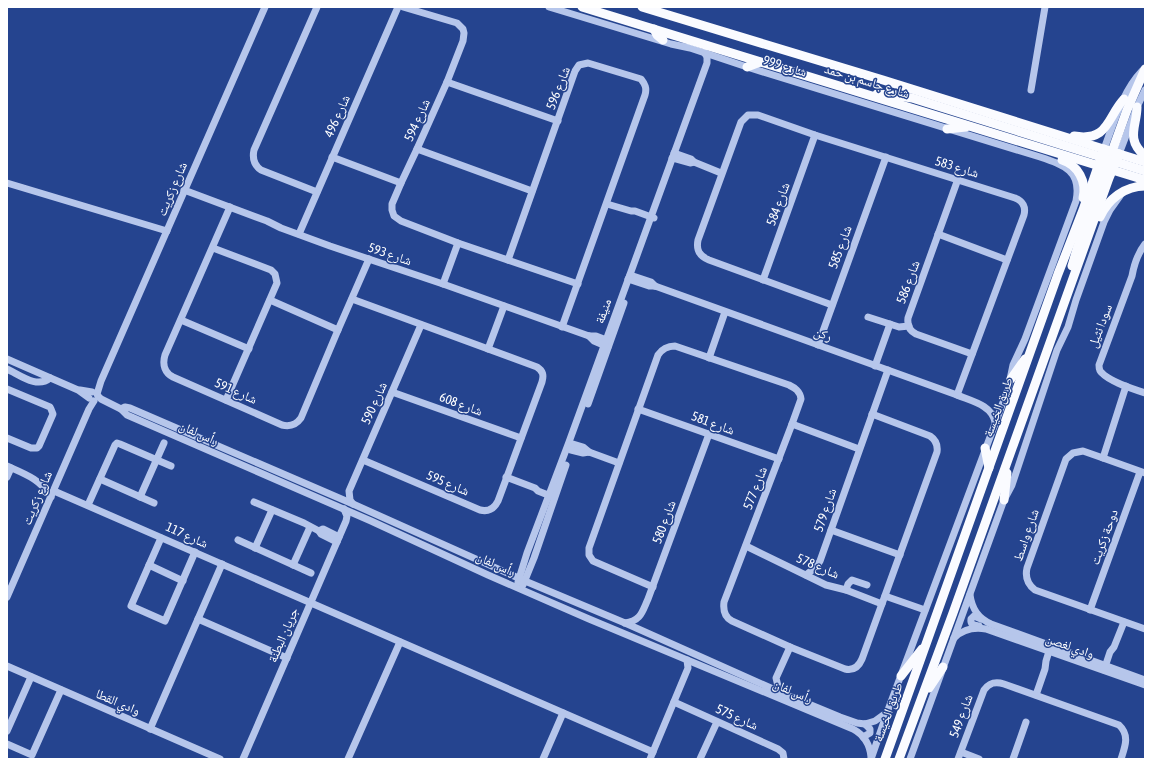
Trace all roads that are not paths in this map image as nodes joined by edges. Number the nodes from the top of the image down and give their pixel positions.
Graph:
1 (265, 7) edge
2 (317, 7) edge
3 (398, 7) edge
4 (403, 7) edge
5 (549, 7) edge
6 (582, 7) edge
7 (642, 7) edge
8 (1045, 7) edge
9 (654, 29) junction
10 (663, 40) junction
11 (704, 52) junction
12 (718, 57) junction
13 (760, 62) junction
14 (747, 67) junction
15 (1145, 69) edge
16 (447, 82) junction
17 (1031, 90) dead end
18 (1145, 90) edge
19 (870, 95) junction
20 (1124, 98) junction
21 (1137, 107) junction
22 (558, 121) junction
23 (971, 126) junction
24 (947, 128) junction
25 (815, 135) junction
26 (1059, 135) junction
27 (1042, 148) junction
28 (417, 149) junction
29 (675, 156) junction
30 (1145, 156) edge
31 (332, 157) junction
32 (886, 157) junction
33 (1108, 159) junction
34 (1145, 162) edge
35 (1145, 171) edge
36 (721, 173) junction
37 (958, 179) junction
38 (1145, 180) edge
39 (1076, 181) joint
40 (7, 183) edge
41 (401, 183) junction
42 (1145, 186) edge
43 (184, 190) junction
44 (532, 191) junction
45 (317, 192) junction
46 (1122, 192) junction
47 (607, 204) junction
48 (230, 207) junction
49 (1083, 210) junction
50 (652, 219) junction
51 (167, 230) junction
52 (1090, 231) junction
53 (299, 234) junction
54 (938, 234) junction
55 (458, 242) junction
56 (1145, 244) edge
57 (212, 248) junction
58 (369, 259) junction
59 (508, 260) junction
60 (1007, 260) junction
61 (631, 278) junction
62 (763, 280) junction
63 (443, 284) junction
64 (578, 284) junction
65 (1066, 297) junction
66 (352, 299) junction
67 (270, 300) junction
68 (832, 305) junction
69 (504, 306) junction
70 (725, 312) junction
71 (868, 317) dead end
72 (181, 320) junction
73 (890, 324) junction
74 (421, 325) junction
75 (908, 326) junction
76 (562, 327) junction
77 (338, 330) junction
78 (607, 343) junction
79 (818, 345) junction
80 (1033, 348) junction
81 (249, 349) junction
82 (488, 349) junction
83 (972, 354) junction
84 (709, 358) junction
85 (7, 359) edge
86 (875, 366) junction
87 (7, 369) edge
88 (888, 370) junction
89 (50, 378) junction
90 (1011, 379) junction
91 (1126, 386) junction
92 (7, 389) edge
93 (392, 392) junction
94 (1145, 393) edge
95 (957, 396) junction
96 (94, 397) junction
97 (226, 400) junction
98 (1004, 402) junction
99 (984, 406) junction
100 (121, 409) junction
101 (638, 409) junction
102 (872, 414) junction
103 (996, 422) junction
104 (792, 424) junction
105 (709, 434) junction
106 (7, 438) edge
107 (521, 438) junction
108 (164, 443) dead end
109 (572, 447) junction
110 (985, 448) junction
111 (860, 449) junction
112 (1103, 458) junction
113 (779, 459) junction
114 (1008, 459) junction
115 (157, 460) junction
116 (363, 460) junction
117 (619, 463) junction
118 (171, 466) dead end
119 (9, 467) edge
120 (989, 470) junction
121 (1143, 473) edge
122 (7, 477) edge
123 (506, 477) junction
124 (100, 479) junction
125 (349, 491) junction
126 (52, 494) junction
127 (553, 494) junction
128 (140, 496) junction
129 (335, 497) junction
130 (1004, 500) junction
131 (254, 502) dead end
132 (154, 503) dead end
133 (353, 504) junction
134 (88, 506) junction
135 (344, 509) junction
136 (272, 510) junction
137 (356, 515) junction
138 (372, 517) junction
139 (346, 521) junction
140 (310, 527) junction
141 (831, 530) junction
142 (161, 538) junction
143 (338, 539) junction
144 (238, 540) dead end
145 (746, 546) junction
146 (255, 548) junction
147 (195, 552) junction
148 (900, 555) junction
149 (222, 564) junction
150 (149, 565) junction
151 (293, 565) junction
152 (312, 573) dead end
153 (806, 575) junction
154 (522, 580) junction
155 (182, 581) junction
156 (867, 585) dead end
157 (653, 587) junction
158 (519, 588) junction
159 (846, 590) junction
160 (970, 593) junction
161 (885, 596) junction
162 (7, 597) edge
163 (310, 602) junction
164 (882, 604) junction
165 (925, 610) junction
166 (1090, 610) junction
167 (640, 617) junction
168 (198, 619) junction
169 (1124, 622) junction
170 (625, 623) junction
171 (986, 626) junction
172 (1145, 629) edge
173 (646, 633) junction
174 (953, 640) junction
175 (400, 642) junction
176 (927, 644) junction
177 (790, 647) junction
178 (1052, 649) junction
179 (287, 658) junction
180 (687, 660) junction
181 (698, 664) junction
182 (7, 666) edge
183 (943, 667) junction
184 (688, 668) junction
185 (1107, 669) junction
186 (901, 676) junction
187 (31, 678) junction
188 (776, 678) junction
189 (1145, 680) edge
190 (761, 683) junction
191 (1145, 686) edge
192 (61, 690) junction
193 (782, 692) junction
194 (1036, 695) junction
195 (921, 700) junction
196 (674, 702) junction
197 (888, 710) junction
198 (563, 713) junction
199 (717, 722) junction
200 (1026, 722) dead end
201 (865, 724) junction
202 (150, 729) junction
203 (7, 731) edge
204 (863, 737) junction
205 (7, 744) edge
206 (653, 752) junction
207 (959, 756) edge
208 (220, 759) edge
209 (243, 759) edge
210 (348, 759) edge
211 (543, 759) edge
212 (650, 759) edge
213 (700, 759) edge
214 (784, 759) edge
215 (871, 759) edge
216 (885, 759) edge
217 (899, 759) edge
218 (910, 759) edge
219 (979, 759) edge
220 (1013, 759) edge
221 (1121, 759) edge

1 - 43 street, شارع زكريت
2 - 45 street
3 - 31 street, شارع 496
4 - 16 street, شارع 594
5 - 10 street, شارع 999
6 - 9 main road, شارع جاسم بن حمد
7 - 26 main road, شارع جاسم بن حمد
8 - 17 street
9 - 10 main road
9 - 13 main road, شارع جاسم بن حمد
10 - 11 street, شارع 999
11 - 12 street, شارع 999
11 - 29 street, منيفة
12 - 14 street, شارع 999
12 - 29 street, منيفة
13 - 14 main road
13 - 19 main road, شارع جاسم بن حمد
14 - 24 street, شارع 999
15 - 20 street, طريق الخيسة
15 - 33 main road
16 - 22 street
16 - 28 street, شارع 594
18 - 21 street, طريق الخيسة
19 - 23 main road, شارع جاسم بن حمد
19 - 33 main road
20 - 26 main road
20 - 33 street, طريق الخيسة
21 - 30 main road
21 - 33 street, طريق الخيسة
22 - 44 street, شارع 596
22 - 47 street, شارع 596
23 - 24 main road
23 - 27 main road, شارع جاسم بن حمد
24 - 39 street, شارع 999
25 - 32 street, شارع 583
25 - 36 street, شارع 583
25 - 62 street, شارع 584
26 - 33 main road, شارع جاسم بن حمد
27 - 33 main road, شارع جاسم بن حمد
27 - 49 main road
28 - 41 street, شارع 594
28 - 44 street
29 - 36 street
29 - 50 street, منيفة
31 - 41 street
31 - 45 street, شارع 496
32 - 37 street, شارع 583
32 - 68 street, شارع 585
33 - 34 main road, شارع جاسم بن حمد
33 - 35 main road
33 - 38 main road, شارع جاسم بن حمد
33 - 49 main road, طريق الخيسة
33 - 52 main road, طريق الخيسة
33 - 65 main road
36 - 62 street, شارع 583
37 - 54 street, شارع 586
37 - 60 street, شارع 583
39 - 90 street, طريق الخيسة
40 - 51 street
41 - 55 street, شارع 594
42 - 46 main road
43 - 48 street, شارع 593
43 - 51 street, شارع زكريت
44 - 59 street, شارع 596
45 - 53 street, شارع 496
46 - 52 main road
46 - 130 street
47 - 50 street
47 - 64 street, شارع 596
48 - 53 street, شارع 593
48 - 57 street, شارع 591
49 - 80 main road, طريق الخيسة
50 - 61 street, منيفة
51 - 96 street, شارع زكريت
52 - 65 main road, طريق الخيسة
53 - 58 street, شارع 593
54 - 60 street
54 - 75 street, شارع 586
55 - 59 street, شارع 594
55 - 63 street
56 - 91 street, سودا نثيل
57 - 67 street
57 - 72 street, شارع 591
58 - 63 street, شارع 593
58 - 66 street, شارع 591
59 - 64 street, شارع 594
60 - 83 street, شارع 583
61 - 70 street, ركن
61 - 78 street, منيفة
62 - 68 street, شارع 583
63 - 69 street, شارع 593
64 - 76 street, شارع 596
65 - 114 main road, طريق الخيسة
66 - 74 street, شارع 595
66 - 77 street, شارع 591
67 - 77 street
67 - 81 street
68 - 79 street, شارع 585
69 - 76 street, شارع 593
69 - 82 street
70 - 79 street, ركن
70 - 84 street
71 - 73 street
72 - 81 street
72 - 97 street, شارع 591
73 - 75 street
73 - 86 street
74 - 82 street, شارع 595
74 - 93 street, شارع 590
75 - 83 street
76 - 78 street, شارع 593
77 - 97 street, شارع 591
78 - 109 street, منيفة
78 - 127 street, منيفة
79 - 86 street, ركن
80 - 90 main road
80 - 120 main road, طريق الخيسة
81 - 97 street
82 - 107 street, شارع 595
83 - 95 street, شارع 583
84 - 101 street, شارع 577
84 - 104 street, شارع 577
85 - 89 street, رأس لفان
86 - 88 street, ركن
87 - 89 street
88 - 95 street, ركن
88 - 102 street, شارع 579
89 - 96 street, رأس لفان
90 - 98 street, طريق الخيسة
91 - 94 street, سودا نثيل
91 - 112 street
92 - 106 street
93 - 107 street, شارع 608
93 - 116 street, شارع 590
95 - 99 street, ركن
96 - 100 street, رأس لفان
96 - 126 street, شارع زكريت
98 - 99 street
98 - 103 street, طريق الخيسة
99 - 103 street
100 - 129 street, رأس لفان
100 - 135 street, رأس لفان
101 - 105 street, شارع 581
101 - 117 street, شارع 577
102 - 111 street, شارع 579
102 - 148 street, شارع 577
103 - 110 street, طريق الخيسة
104 - 111 street
104 - 113 street, شارع 577
105 - 113 street, شارع 581
105 - 157 street, شارع 580
107 - 123 street, شارع 595
108 - 115 street
109 - 117 street
109 - 127 street, منيفة
110 - 120 main road
110 - 165 street, طريق الخيسة
111 - 141 street, شارع 579
112 - 121 street, شارع واسط
112 - 166 street, شارع واسط
113 - 145 street, شارع 577
114 - 130 main road
114 - 195 main road, طريق الخيسة
115 - 118 street
115 - 124 street
115 - 128 street
116 - 123 street, شارع 595
116 - 125 street, شارع 590
117 - 157 street, شارع 577
119 - 122 street
119 - 126 street
120 - 176 main road, طريق الخيسة
121 - 166 street, دوحة زكريت
123 - 127 street
124 - 128 street
124 - 134 street
125 - 129 street
125 - 133 street
126 - 134 street, شارع 117
126 - 162 street, شارع زكريت
127 - 154 street, منيفة
128 - 132 street
129 - 133 street, رأس لفان
130 - 160 street
131 - 136 street
133 - 138 street, رأس لفان
134 - 142 street, شارع 117
135 - 137 street, رأس لفان
135 - 139 street
136 - 140 street
136 - 146 street
137 - 138 street, رأس لفان
137 - 139 street
138 - 154 street, رأس لفان
138 - 158 street, رأس لفان
139 - 143 street, جريان البطنة
140 - 143 street
140 - 151 street
141 - 148 street
141 - 153 street, شارع 579
142 - 147 street, شارع 117
142 - 150 street
143 - 163 street, جريان البطنة
144 - 146 street
145 - 153 street, شارع 578
145 - 177 street, شارع 577
146 - 151 street
147 - 149 street, شارع 117
147 - 155 street
148 - 161 street, شارع 577
149 - 163 street, شارع 117
149 - 168 street
150 - 155 street
150 - 155 street
151 - 152 street
153 - 159 street, شارع 578
154 - 158 street, منيفة
154 - 170 street, رأس لفان
156 - 159 street
157 - 167 street, شارع 580
158 - 180 street, رأس لفان
159 - 164 street, شارع 578
160 - 171 street, وادي لغصن
160 - 174 street
161 - 164 street, شارع 577
161 - 165 street
163 - 175 street, شارع 117
163 - 179 street, جريان البطنة
164 - 177 street, شارع 577
165 - 186 street, طريق الخيسة
166 - 169 street, شارع واسط
167 - 170 street
167 - 173 street
168 - 179 street
168 - 202 street
169 - 172 street, شارع واسط
169 - 185 street
170 - 173 street, رأس لفان
171 - 174 street, وادي لغصن
171 - 178 street, وادي لغصن
173 - 190 street, رأس لفان
174 - 183 street
175 - 198 street, شارع 117
175 - 210 street
176 - 186 main road
176 - 216 main road, طريق الخيسة
177 - 188 street
178 - 185 street, وادي لغصن
178 - 194 street
179 - 209 street, جريان البطنة
180 - 181 street, رأس لفان
180 - 184 street
181 - 184 street
181 - 204 street, رأس لفان
182 - 187 street, وادي القطا
183 - 195 main road
183 - 218 street
184 - 196 street
185 - 189 street, وادي لغصن
185 - 191 street, وادي لغصن
186 - 197 street, طريق الخيسة
187 - 192 street, وادي القطا
187 - 203 street
188 - 190 street
188 - 193 street
190 - 193 street, رأس لفان
192 - 202 street, وادي القطا
192 - 205 street
193 - 201 street, رأس لفان
194 - 207 street, شارع 549
194 - 221 street, شارع 549
195 - 217 main road, طريق الخيسة
196 - 199 street, شارع 575
196 - 206 street
197 - 201 street
197 - 215 street, طريق الخيسة
198 - 206 street, شارع 117
198 - 211 street
199 - 213 street
199 - 214 street, شارع 575
200 - 220 street
201 - 204 street
202 - 208 street, وادي القطا
204 - 215 street
206 - 212 street
207 - 219 street

